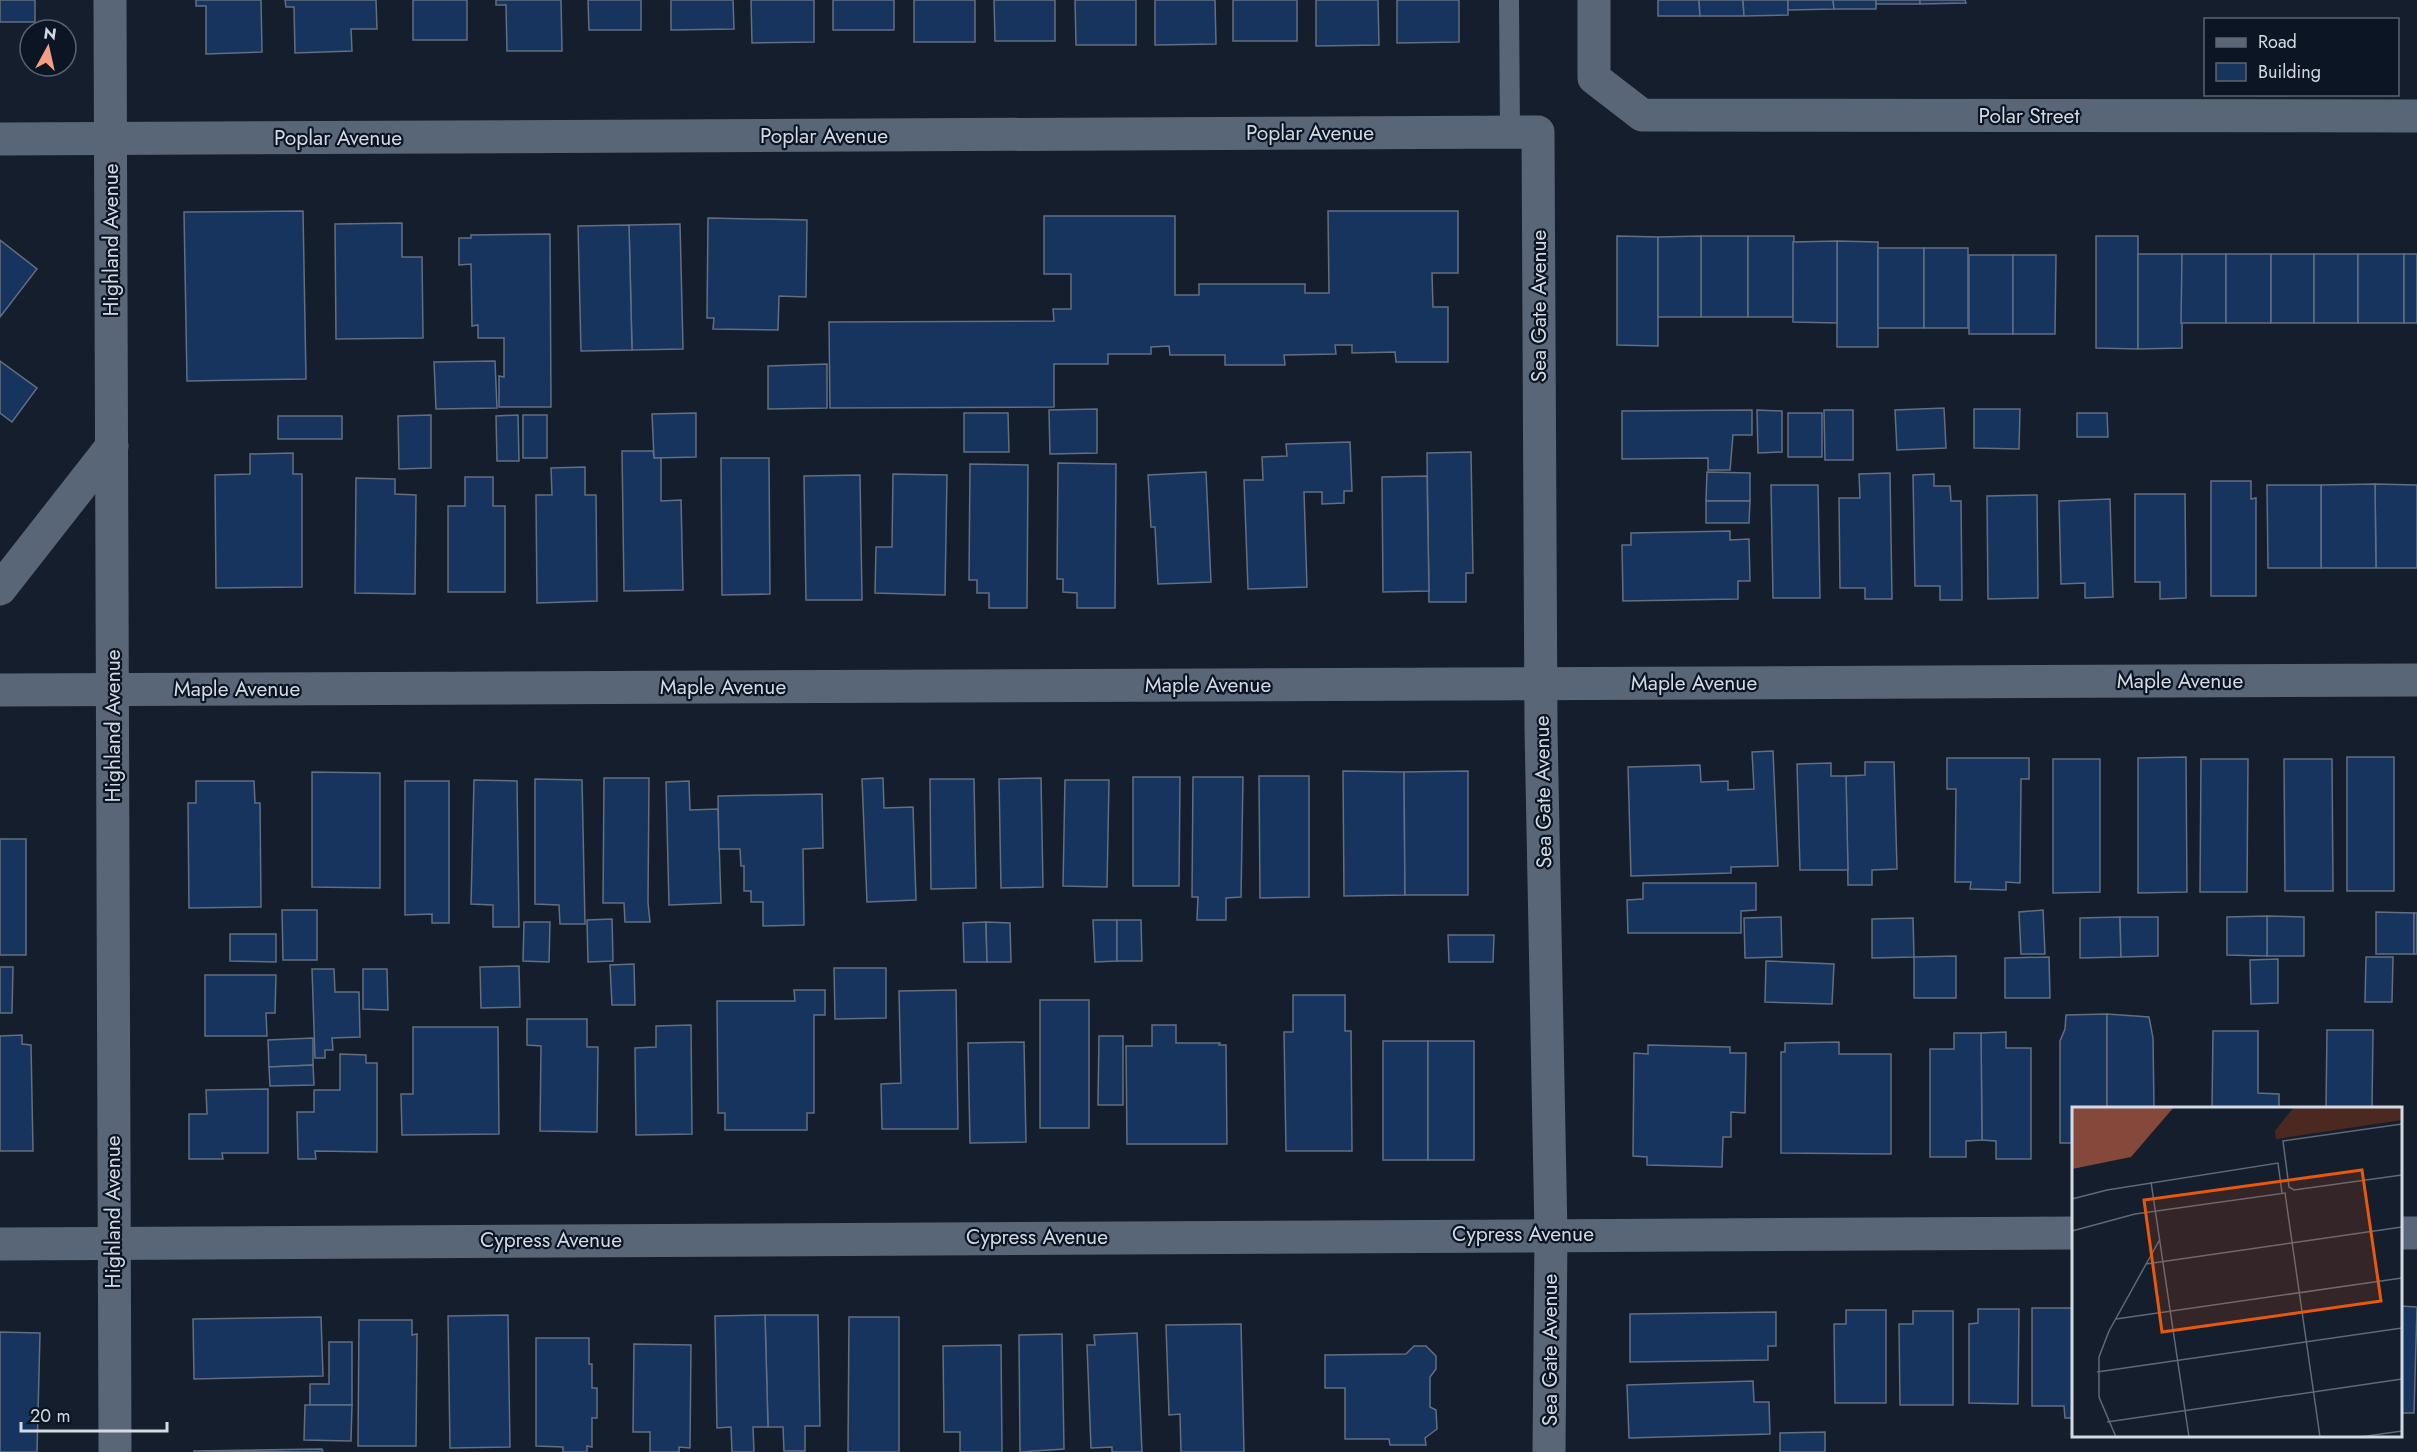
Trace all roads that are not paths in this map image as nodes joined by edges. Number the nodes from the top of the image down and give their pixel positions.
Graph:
1 (110, 0) edge
2 (1509, 0) edge
3 (1594, 0) edge
4 (2417, 116) edge
5 (1524, 132) junction
6 (0, 139) edge
7 (110, 140) junction
8 (112, 446) junction
9 (0, 589) edge
10 (2417, 680) edge
11 (1541, 684) junction
12 (113, 689) junction
13 (0, 690) edge
14 (2072, 1233) edge
15 (1551, 1234) junction
16 (112, 1243) junction
17 (0, 1244) edge
18 (115, 1452) edge
19 (1549, 1452) edge

1 - 7 street, Highland Avenue
2 - 5 lane
3 - 4 street, Polar Street
5 - 7 street, Poplar Avenue
5 - 11 street, Sea Gate Avenue
6 - 7 street, Poplar Avenue
7 - 8 street, Highland Avenue
8 - 9 street
8 - 12 street, Highland Avenue
10 - 11 street, Maple Avenue
11 - 12 street, Maple Avenue
11 - 15 street, Sea Gate Avenue
12 - 13 street, Maple Avenue
12 - 16 street, Highland Avenue
14 - 15 street, Cypress Avenue
15 - 16 street, Cypress Avenue
15 - 19 street, Sea Gate Avenue
16 - 17 street, Cypress Avenue
16 - 18 street, Highland Avenue

